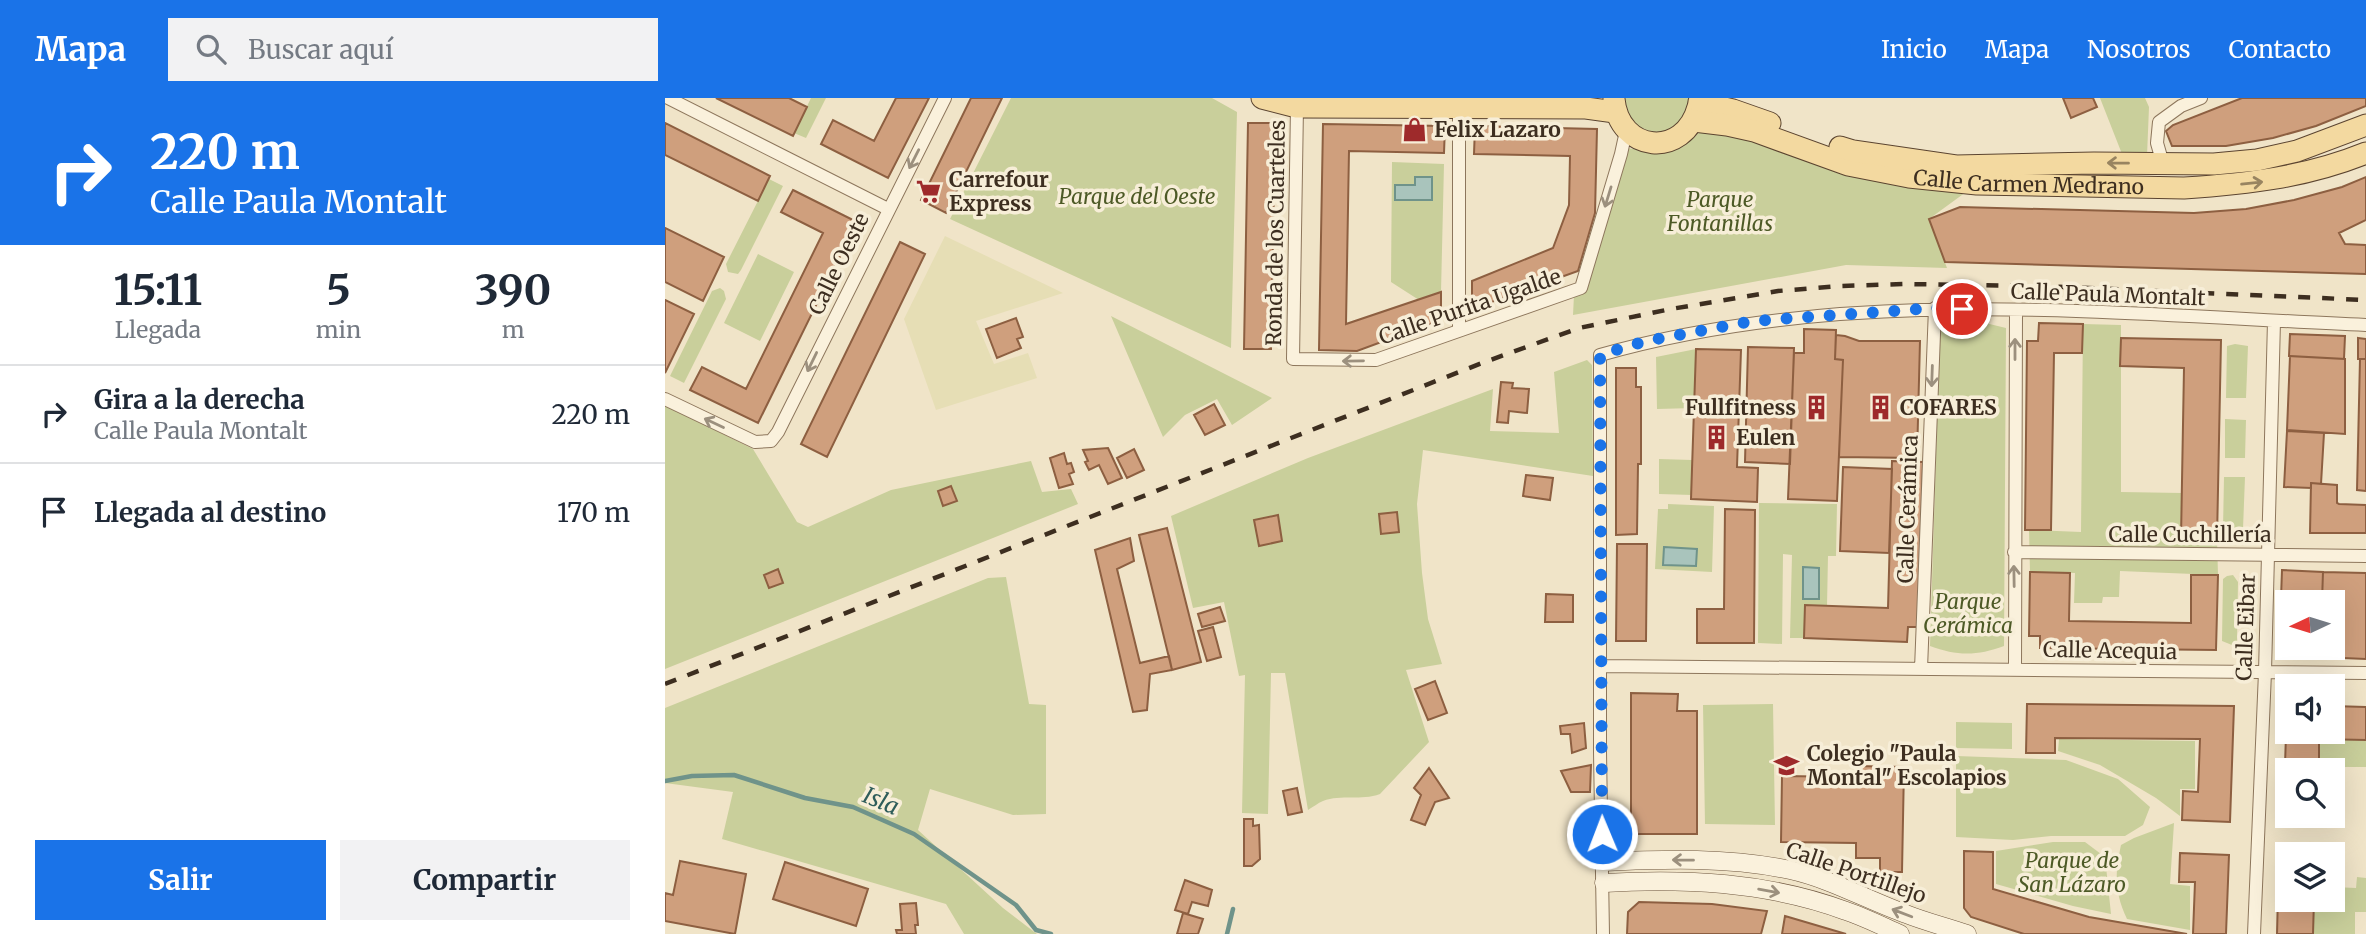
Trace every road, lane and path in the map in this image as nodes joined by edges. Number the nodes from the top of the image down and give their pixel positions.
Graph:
1 (668, 98) edge
2 (945, 98) edge
3 (1262, 98) edge
4 (2201, 98) edge
5 (1615, 105) edge
6 (1297, 107) junction
7 (1697, 107) edge
8 (1459, 108) junction
9 (2366, 125) edge
10 (1626, 131) junction
11 (2366, 153) edge
12 (2164, 164) junction
13 (888, 209) junction
14 (1935, 308) junction
15 (2016, 310) junction
16 (2274, 321) junction
17 (2366, 325) edge
18 (1459, 330) junction
19 (1293, 359) joint
20 (665, 399) edge
21 (2014, 552) junction
22 (2268, 554) junction
23 (2366, 556) edge
24 (1601, 666) junction
25 (1921, 669) junction
26 (2015, 669) junction
27 (2265, 672) junction
28 (2366, 673) edge
29 (1603, 862) junction
30 (1604, 883) junction
31 (1603, 934) edge
32 (1900, 934) edge
33 (1967, 934) edge
34 (2254, 934) edge

1 - 13 street
2 -> 13 street, Calle Oeste
3 - 6 main road
4 - 12 street
5 - 8 main road
5 - 10 main road
6 - 8 main road
6 - 19 street, Ronda de los Cuarteles
7 - 10 main road
7 -> 11 main road, Calle Carmen Medrano
12 -> 7 main road, Calle Carmen Medrano
8 - 18 street
9 - 12 main road, Calle Carmen Medrano
10 -> 18 street, Calle Purita Ugalde
13 -> 20 street, Calle Oeste
14 - 15 street, Calle Paula Montalt
14 - 24 street, Calle Paula Montalt
14 -> 25 street, Calle Cerámica
15 - 16 street, Calle Paula Montalt
21 -> 15 street
16 - 17 street, Calle Paula Montalt
16 - 22 street, Calle Eibar
18 -> 19 street, Calle Purita Ugalde
21 - 22 street, Calle Cuchillería
26 -> 21 street
22 - 23 street, Calle Cuchillería
22 - 27 street, Calle Eibar
24 - 25 street, Calle Acequia
24 - 29 street
25 - 26 street, Calle Acequia
26 - 27 street, Calle Acequia
27 - 28 street, Calle Acequia
27 - 34 street, Calle Eibar
29 - 30 street
33 -> 29 main road, Calle Portillejo
30 - 31 street
30 -> 32 main road, Calle Portillejo

